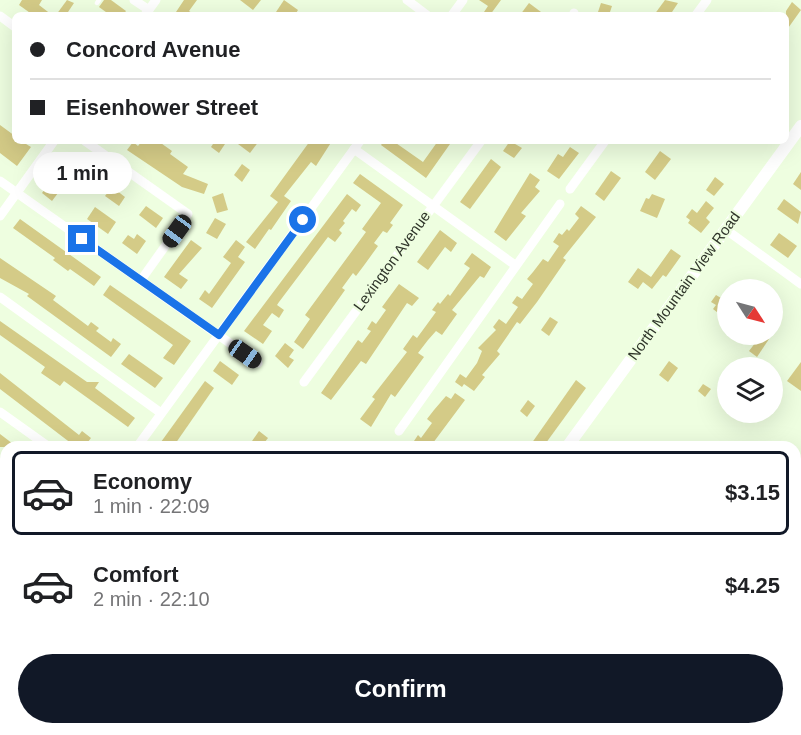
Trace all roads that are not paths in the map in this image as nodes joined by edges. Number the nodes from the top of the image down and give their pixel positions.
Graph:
1 (134, 0) edge
2 (406, 0) edge
3 (146, 12) edge
4 (423, 12) edge
5 (801, 126) edge
6 (789, 142) edge
7 (52, 144) edge
8 (89, 144) edge
9 (479, 144) edge
10 (603, 144) edge
11 (788, 144) edge
12 (357, 145) edge
13 (0, 182) edge
14 (570, 189) dead end
15 (17, 193) junction
16 (560, 204) dead end
17 (433, 205) junction
18 (0, 216) edge
19 (725, 229) junction
20 (515, 266) junction
21 (141, 280) junction
22 (801, 284) edge
23 (0, 297) edge
24 (219, 335) junction
25 (258, 363) dead end
26 (304, 382) dead end
27 (0, 412) edge
28 (161, 413) junction
29 (399, 431) dead end
30 (41, 441) edge
31 (141, 441) edge
32 (571, 441) edge

1 - 3 street
2 - 4 street
5 - 6 street, North Mountain View Road
7 - 15 street
8 - 21 street
9 - 17 street, Lexington Avenue
10 - 14 street
11 - 19 street, North Mountain View Road
12 - 17 street
12 - 24 street
13 - 15 street
15 - 18 street
15 - 21 street
16 - 20 street
17 - 20 street
17 - 26 street, Lexington Avenue
19 - 22 street
19 - 32 street, North Mountain View Road
20 - 29 street
21 - 24 street
23 - 28 street
24 - 25 street
24 - 28 street
27 - 30 street
28 - 31 street

